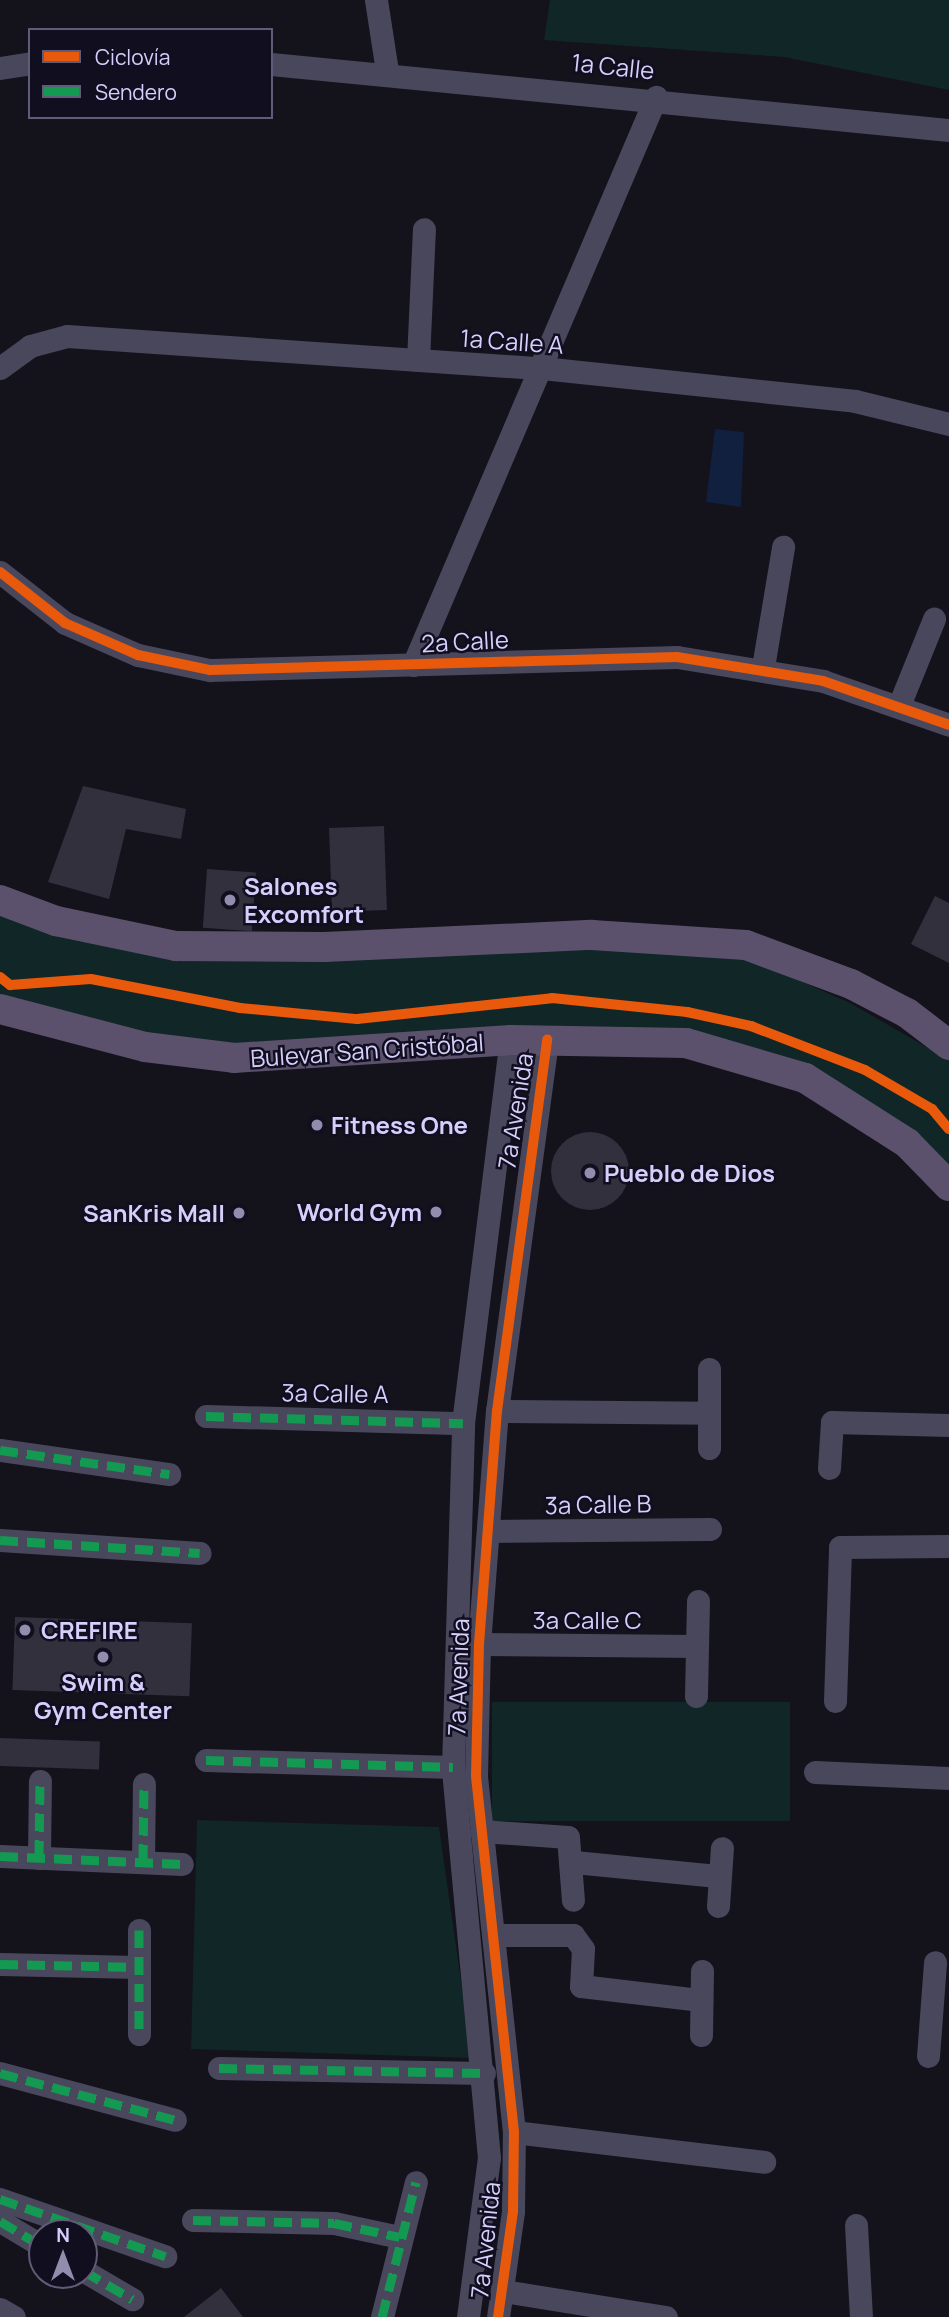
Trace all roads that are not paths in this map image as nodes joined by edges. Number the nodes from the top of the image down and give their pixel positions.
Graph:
1 (376, 0) edge
2 (28, 63) edge
3 (273, 64) edge
4 (0, 68) edge
5 (387, 71) junction
6 (656, 97) junction
7 (949, 130) edge
8 (424, 229) dead end
9 (418, 360) junction
10 (0, 368) edge
11 (542, 368) junction
12 (949, 424) edge
13 (783, 547) dead end
14 (0, 572) edge
15 (934, 619) dead end
16 (413, 664) junction
17 (763, 667) junction
18 (900, 703) junction
19 (949, 725) edge
20 (0, 900) edge
21 (0, 1009) edge
22 (946, 1034) edge
23 (547, 1039) junction
24 (511, 1040) junction
25 (949, 1186) edge
26 (482, 1252) junction
27 (514, 1255) junction
28 (709, 1368) dead end
29 (497, 1411) junction
30 (709, 1413) junction
31 (206, 1416) dead end
32 (463, 1423) junction
33 (949, 1425) edge
34 (709, 1448) dead end
35 (0, 1450) edge
36 (829, 1468) dead end
37 (169, 1474) dead end
38 (710, 1529) dead end
39 (488, 1531) junction
40 (0, 1540) edge
41 (949, 1546) edge
42 (200, 1553) dead end
43 (698, 1601) dead end
44 (479, 1644) junction
45 (695, 1646) junction
46 (696, 1696) dead end
47 (835, 1701) dead end
48 (206, 1760) dead end
49 (453, 1767) junction
50 (815, 1773) dead end
51 (949, 1778) edge
52 (40, 1781) dead end
53 (144, 1784) dead end
54 (481, 1830) junction
55 (722, 1848) dead end
56 (0, 1856) edge
57 (40, 1858) junction
58 (143, 1862) junction
59 (574, 1862) junction
60 (181, 1864) dead end
61 (717, 1876) junction
62 (573, 1900) dead end
63 (718, 1906) dead end
64 (139, 1930) dead end
65 (495, 1936) junction
66 (935, 1962) dead end
67 (0, 1964) edge
68 (138, 1967) junction
69 (702, 1971) dead end
70 (701, 2000) junction
71 (940, 2015) edge
72 (139, 2035) dead end
73 (701, 2035) dead end
74 (928, 2056) dead end
75 (219, 2068) dead end
76 (0, 2073) edge
77 (484, 2073) junction
78 (175, 2120) dead end
79 (514, 2132) junction
80 (764, 2162) dead end
81 (416, 2182) dead end
82 (0, 2199) edge
83 (192, 2220) dead end
84 (0, 2221) edge
85 (856, 2225) dead end
86 (400, 2237) junction
87 (28, 2238) edge
88 (164, 2256) dead end
89 (98, 2279) edge
90 (503, 2291) junction
91 (132, 2299) dead end
92 (382, 2317) edge
93 (468, 2317) edge
94 (498, 2317) edge
95 (666, 2317) edge
96 (861, 2317) edge

1 - 5 street
2 - 4 street
3 - 5 street, 1a Calle
5 - 6 street, 1a Calle
6 - 7 street, 1a Calle
6 - 11 street
8 - 9 street
9 - 10 street, 1a Calle A
9 - 11 street, 1a Calle A
11 - 12 street, 1a Calle A
11 - 16 street
13 - 17 street
14 - 16 street, 2a Calle
15 - 18 street
16 - 17 street, 2a Calle
17 - 18 street, 2a Calle
18 - 19 street, 2a Calle
20 - 22 main road
21 - 24 main road, Bulevar San Cristóbal
23 - 24 main road, Bulevar San Cristóbal
23 - 25 main road, Bulevar San Cristóbal
23 - 27 street, 7a Avenida
24 - 26 street, 7a Avenida
26 - 27 street
26 - 32 street, 7a Avenida
27 - 29 street, 7a Avenida
28 - 30 street
29 - 30 street
29 - 39 street, 7a Avenida
30 - 34 street
31 - 32 street, 3a Calle A
32 - 49 street, 7a Avenida
33 - 36 street
35 - 37 street
38 - 39 street, 3a Calle B
39 - 44 street, 7a Avenida
40 - 42 street
41 - 47 street
43 - 45 street
44 - 45 street, 3a Calle C
44 - 54 street, 7a Avenida
45 - 46 street
48 - 49 street
49 - 77 street, 7a Avenida
50 - 51 street
52 - 57 street
53 - 58 street
54 - 59 street
54 - 65 street, 7a Avenida
55 - 61 street
56 - 57 street
57 - 58 street
58 - 60 street
59 - 61 street
59 - 62 street
61 - 63 street
64 - 68 street
65 - 70 street
65 - 79 street, 7a Avenida
66 - 71 street
67 - 68 street
68 - 72 street
69 - 70 street
70 - 73 street
71 - 74 street
75 - 77 street
76 - 78 street
77 - 93 street, 7a Avenida
79 - 80 street
79 - 90 street, 7a Avenida
81 - 86 street
82 - 88 street
83 - 86 street
84 - 87 street
85 - 96 street
86 - 92 street
89 - 91 street
90 - 94 street, 7a Avenida
90 - 95 street

